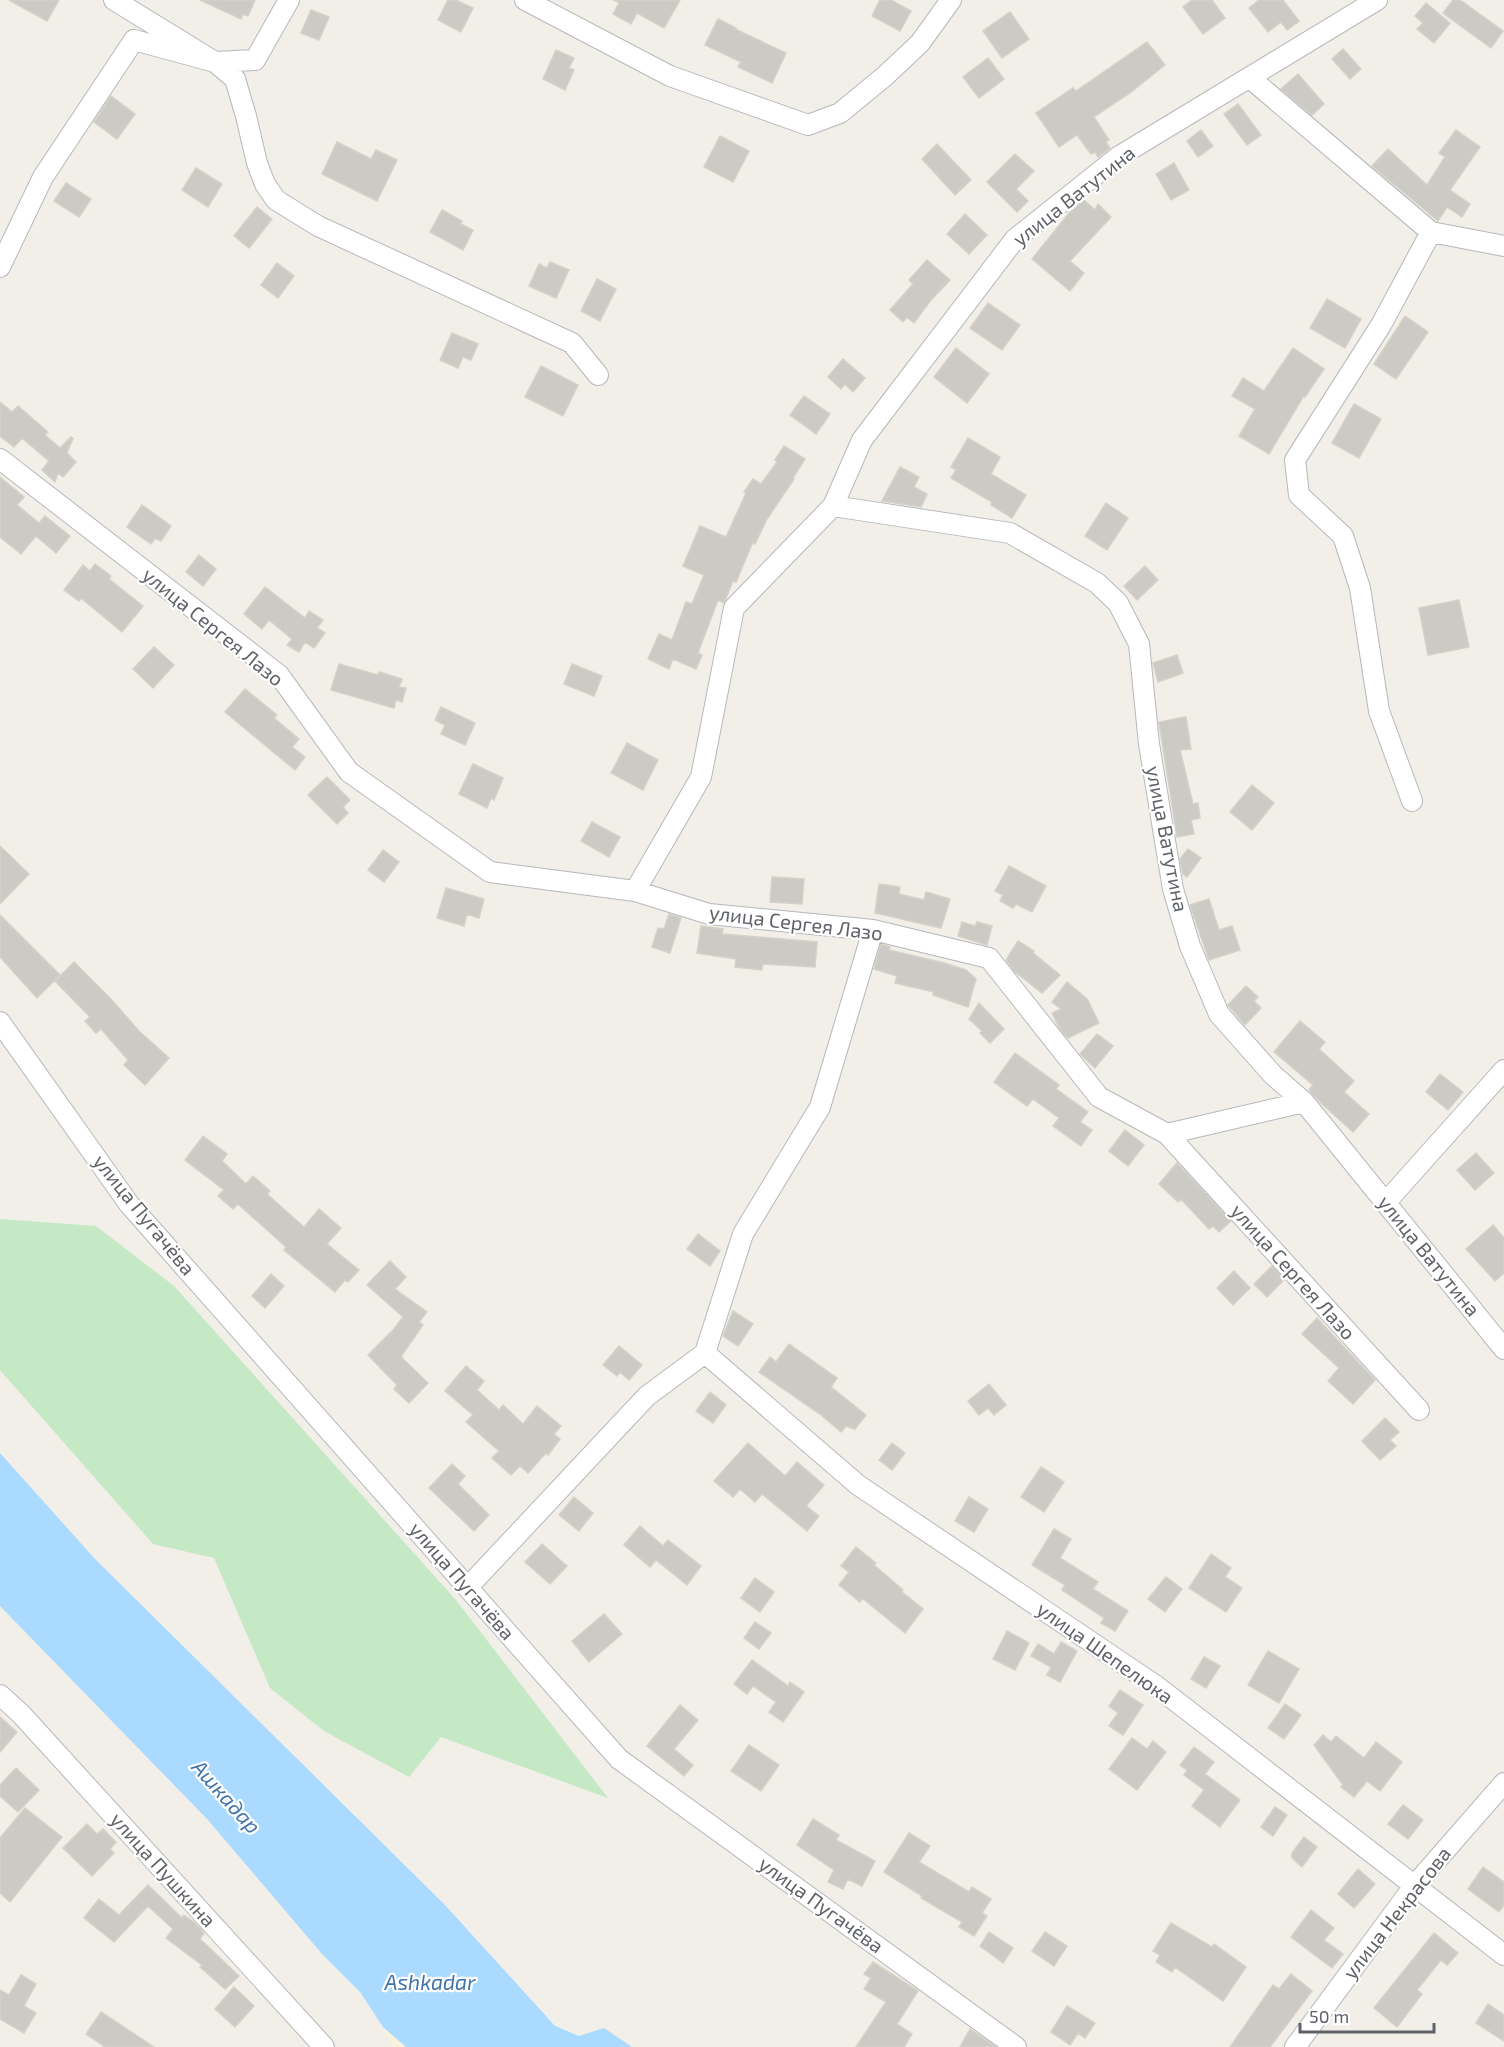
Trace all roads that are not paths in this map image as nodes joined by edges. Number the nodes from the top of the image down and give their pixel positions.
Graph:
1 (114, 0) edge
2 (289, 0) edge
3 (525, 0) edge
4 (951, 0) edge
5 (1377, 0) edge
6 (215, 62) junction
7 (1250, 78) junction
8 (1431, 232) junction
9 (1504, 246) edge
10 (0, 267) edge
11 (598, 375) dead end
12 (0, 459) edge
13 (833, 506) junction
14 (1412, 801) dead end
15 (636, 891) junction
16 (873, 930) junction
17 (0, 1022) edge
18 (1504, 1070) edge
19 (1304, 1102) junction
20 (1167, 1134) junction
21 (1386, 1202) junction
22 (1504, 1350) edge
23 (705, 1353) junction
24 (1419, 1410) dead end
25 (468, 1587) junction
26 (0, 1695) edge
27 (1504, 1783) edge
28 (1414, 1886) junction
29 (1504, 1955) edge
30 (324, 2047) edge
31 (1016, 2047) edge
32 (1296, 2047) edge

1 - 6 street
2 - 6 street
3 - 4 street
5 - 7 street, улица Ватутина
6 - 10 street
6 - 11 street
7 - 8 street
7 - 13 street, улица Ватутина
8 - 9 street
8 - 14 street
12 - 15 street, улица Сергея Лазо
13 - 15 street, улица Ватутина
13 - 19 street, улица Ватутина
15 - 16 street, улица Сергея Лазо
16 - 20 street, улица Сергея Лазо
16 - 23 street
17 - 25 street, улица Пугачёва
18 - 21 street
19 - 20 street
19 - 21 street, улица Ватутина
20 - 24 street, улица Сергея Лазо
21 - 22 street, улица Ватутина
23 - 25 street
23 - 28 street, улица Шепелюка
25 - 31 street, улица Пугачёва
26 - 30 street, улица Пушкина
27 - 28 street, улица Некрасова
28 - 29 street, улица Шепелюка
28 - 32 street, улица Некрасова

